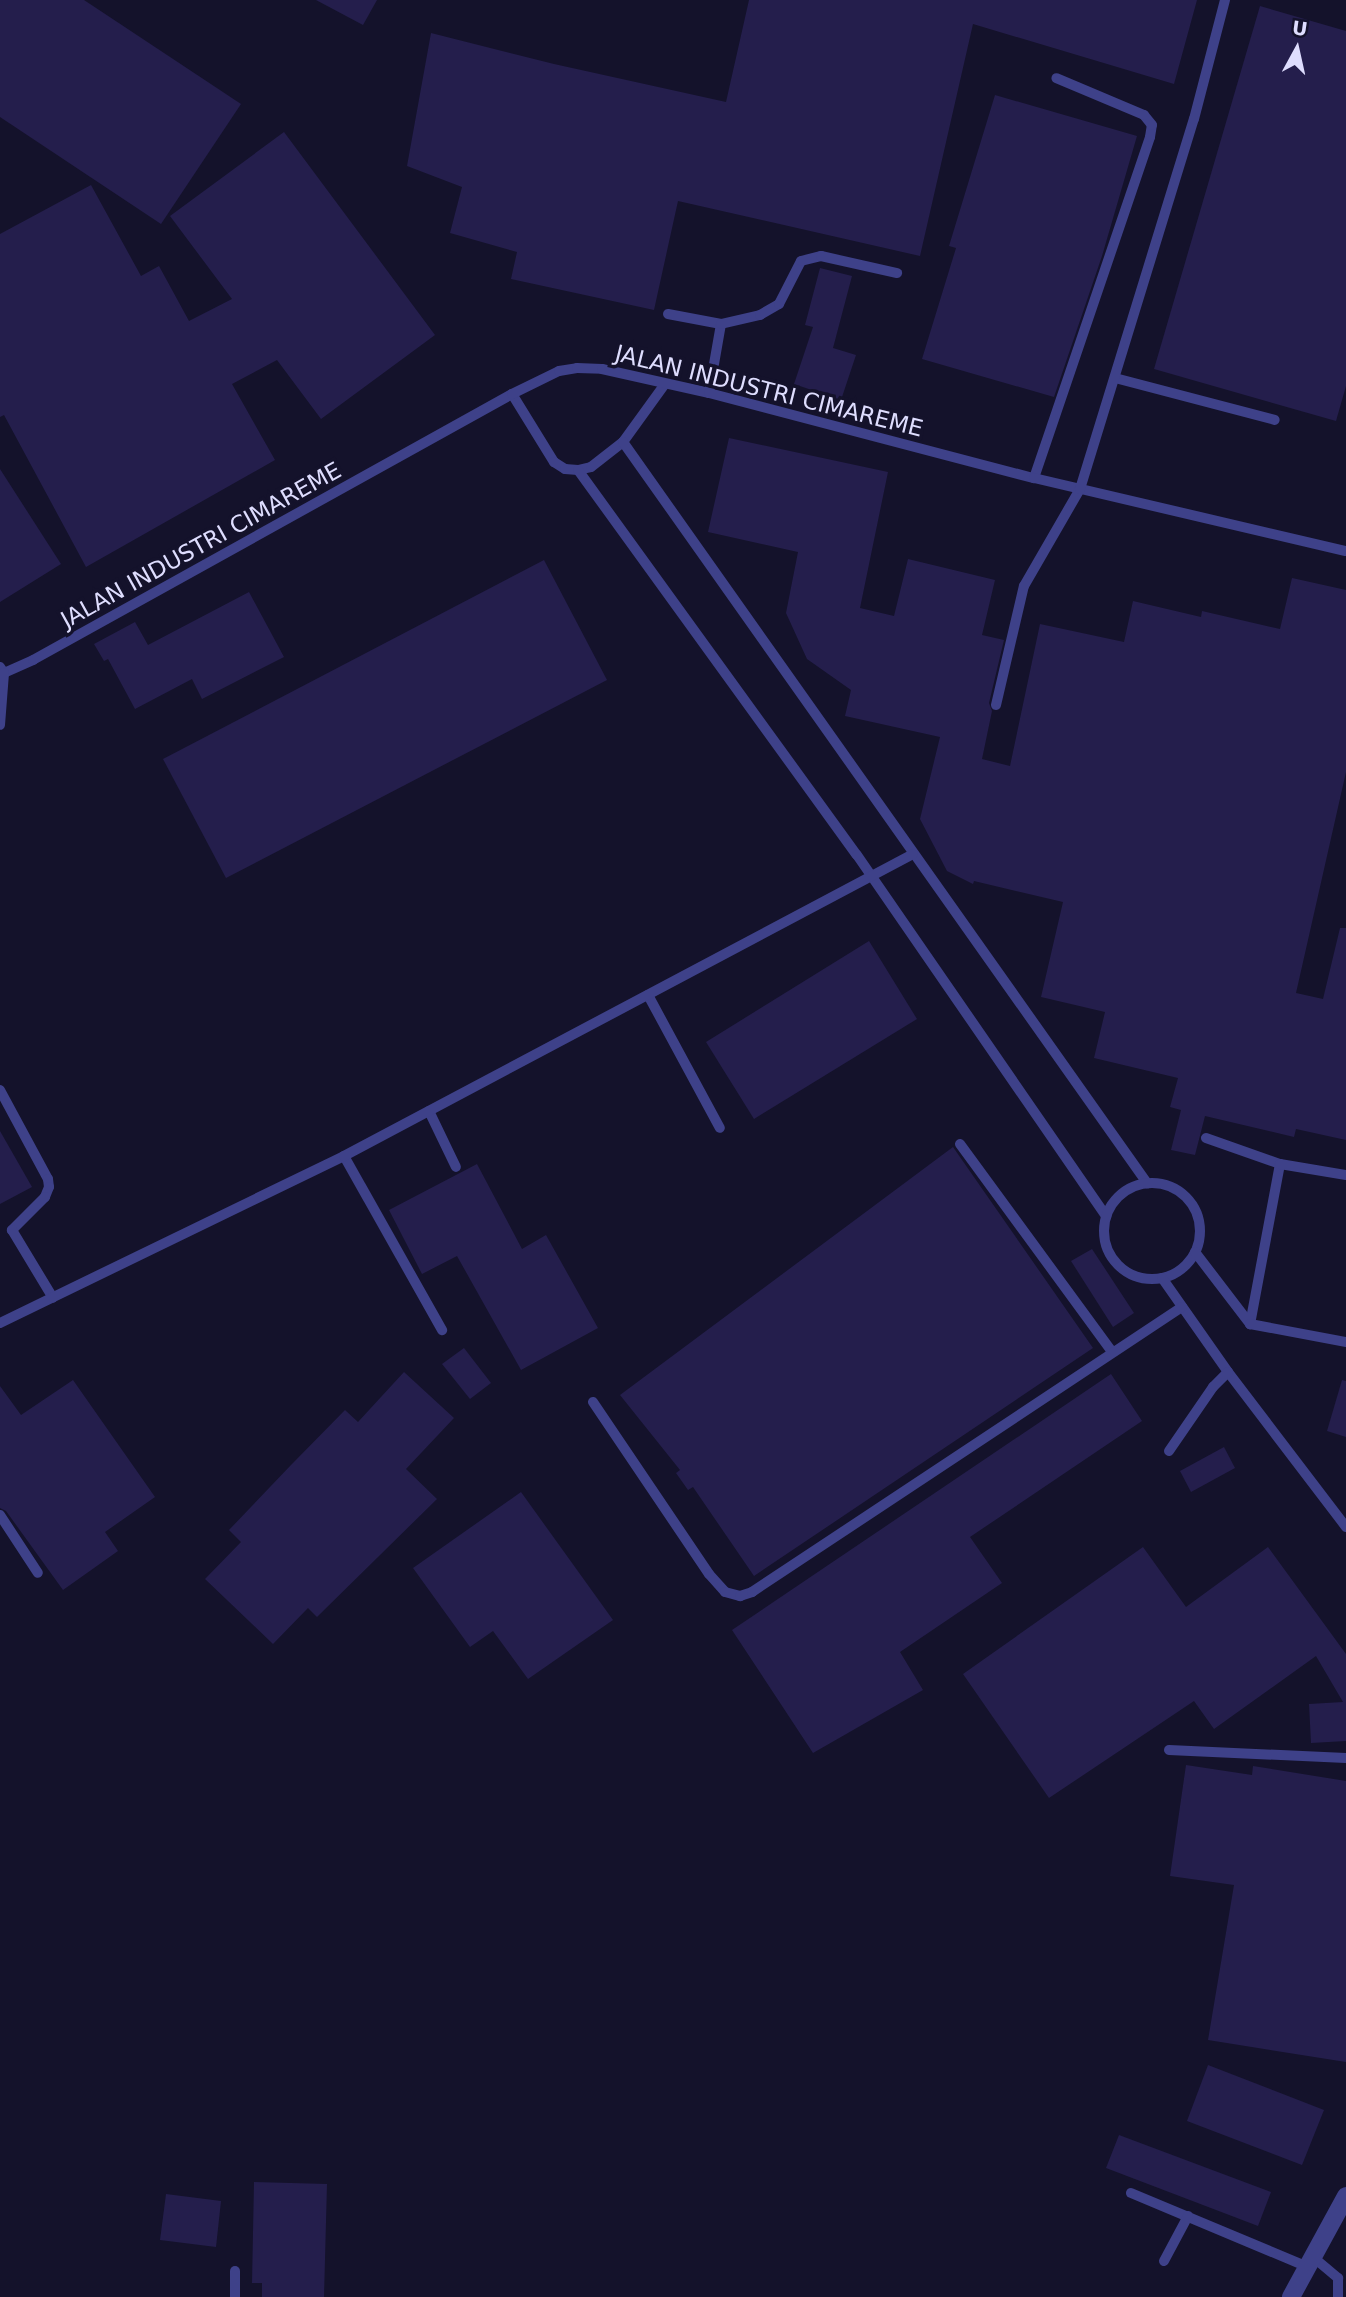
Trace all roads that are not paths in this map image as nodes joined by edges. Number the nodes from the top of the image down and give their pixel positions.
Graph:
1 (1225, 0) edge
2 (1056, 78) dead end
3 (897, 273) dead end
4 (668, 314) dead end
5 (721, 324) junction
6 (1115, 378) junction
7 (664, 384) junction
8 (709, 393) junction
9 (512, 394) junction
10 (1275, 420) dead end
11 (623, 442) junction
12 (578, 470) junction
13 (1034, 478) junction
14 (1080, 489) junction
15 (1346, 551) edge
16 (1, 671) edge
17 (996, 705) dead end
18 (0, 725) edge
19 (913, 853) junction
20 (872, 876) junction
21 (648, 995) junction
22 (0, 1090) edge
23 (429, 1111) junction
24 (720, 1128) dead end
25 (1206, 1138) dead end
26 (960, 1144) dead end
27 (344, 1156) junction
28 (1280, 1164) junction
29 (456, 1167) dead end
30 (1346, 1175) edge
31 (1147, 1183) junction
32 (1106, 1216) junction
33 (1195, 1252) junction
34 (1162, 1278) junction
35 (52, 1298) junction
36 (1182, 1307) junction
37 (0, 1323) edge
38 (1250, 1324) junction
39 (442, 1329) dead end
40 (1346, 1342) edge
41 (1112, 1352) junction
42 (1228, 1372) junction
43 (593, 1402) dead end
44 (1169, 1451) dead end
45 (0, 1515) edge
46 (1346, 1527) edge
47 (38, 1573) dead end
48 (1169, 1749) dead end
49 (1346, 1758) edge
50 (1131, 2193) dead end
51 (1346, 2196) edge
52 (1188, 2216) junction
53 (1164, 2261) dead end
54 (1310, 2262) junction
55 (235, 2271) dead end
56 (235, 2297) edge
57 (1291, 2297) edge
58 (1338, 2297) edge

1 - 6 lane
2 - 13 lane
3 - 5 lane
4 - 5 lane
5 - 8 lane
6 - 10 lane
6 - 14 lane
7 - 8 lane, JALAN INDUSTRI CIMAREME
7 - 9 lane, JALAN INDUSTRI CIMAREME
7 - 11 lane
8 - 13 lane, JALAN INDUSTRI CIMAREME
9 - 12 lane
9 - 16 lane, JALAN INDUSTRI CIMAREME
11 - 12 lane
11 - 19 lane
12 - 20 lane
13 - 14 lane, JALAN INDUSTRI CIMAREME
14 - 15 lane, JALAN INDUSTRI CIMAREME
14 - 17 lane
16 - 18 lane
19 - 20 lane
19 - 31 lane
20 - 21 lane
20 - 32 lane
21 - 23 lane
21 - 24 lane
22 - 35 lane
23 - 27 lane
23 - 29 lane
25 - 28 lane
26 - 41 lane
27 - 35 lane
27 - 39 lane
28 - 30 lane
28 - 38 lane
31 - 32 lane
31 - 33 lane
32 - 34 lane
33 - 34 lane
33 - 38 lane
34 - 36 lane
35 - 37 lane
36 - 41 lane
36 - 42 lane
38 - 40 lane
41 - 43 lane
42 - 44 lane
42 - 46 lane
45 - 47 lane
48 - 49 lane
50 - 52 lane
51 - 54 street
52 - 53 lane
52 - 54 lane
54 - 57 street
54 - 58 lane
55 - 56 lane

